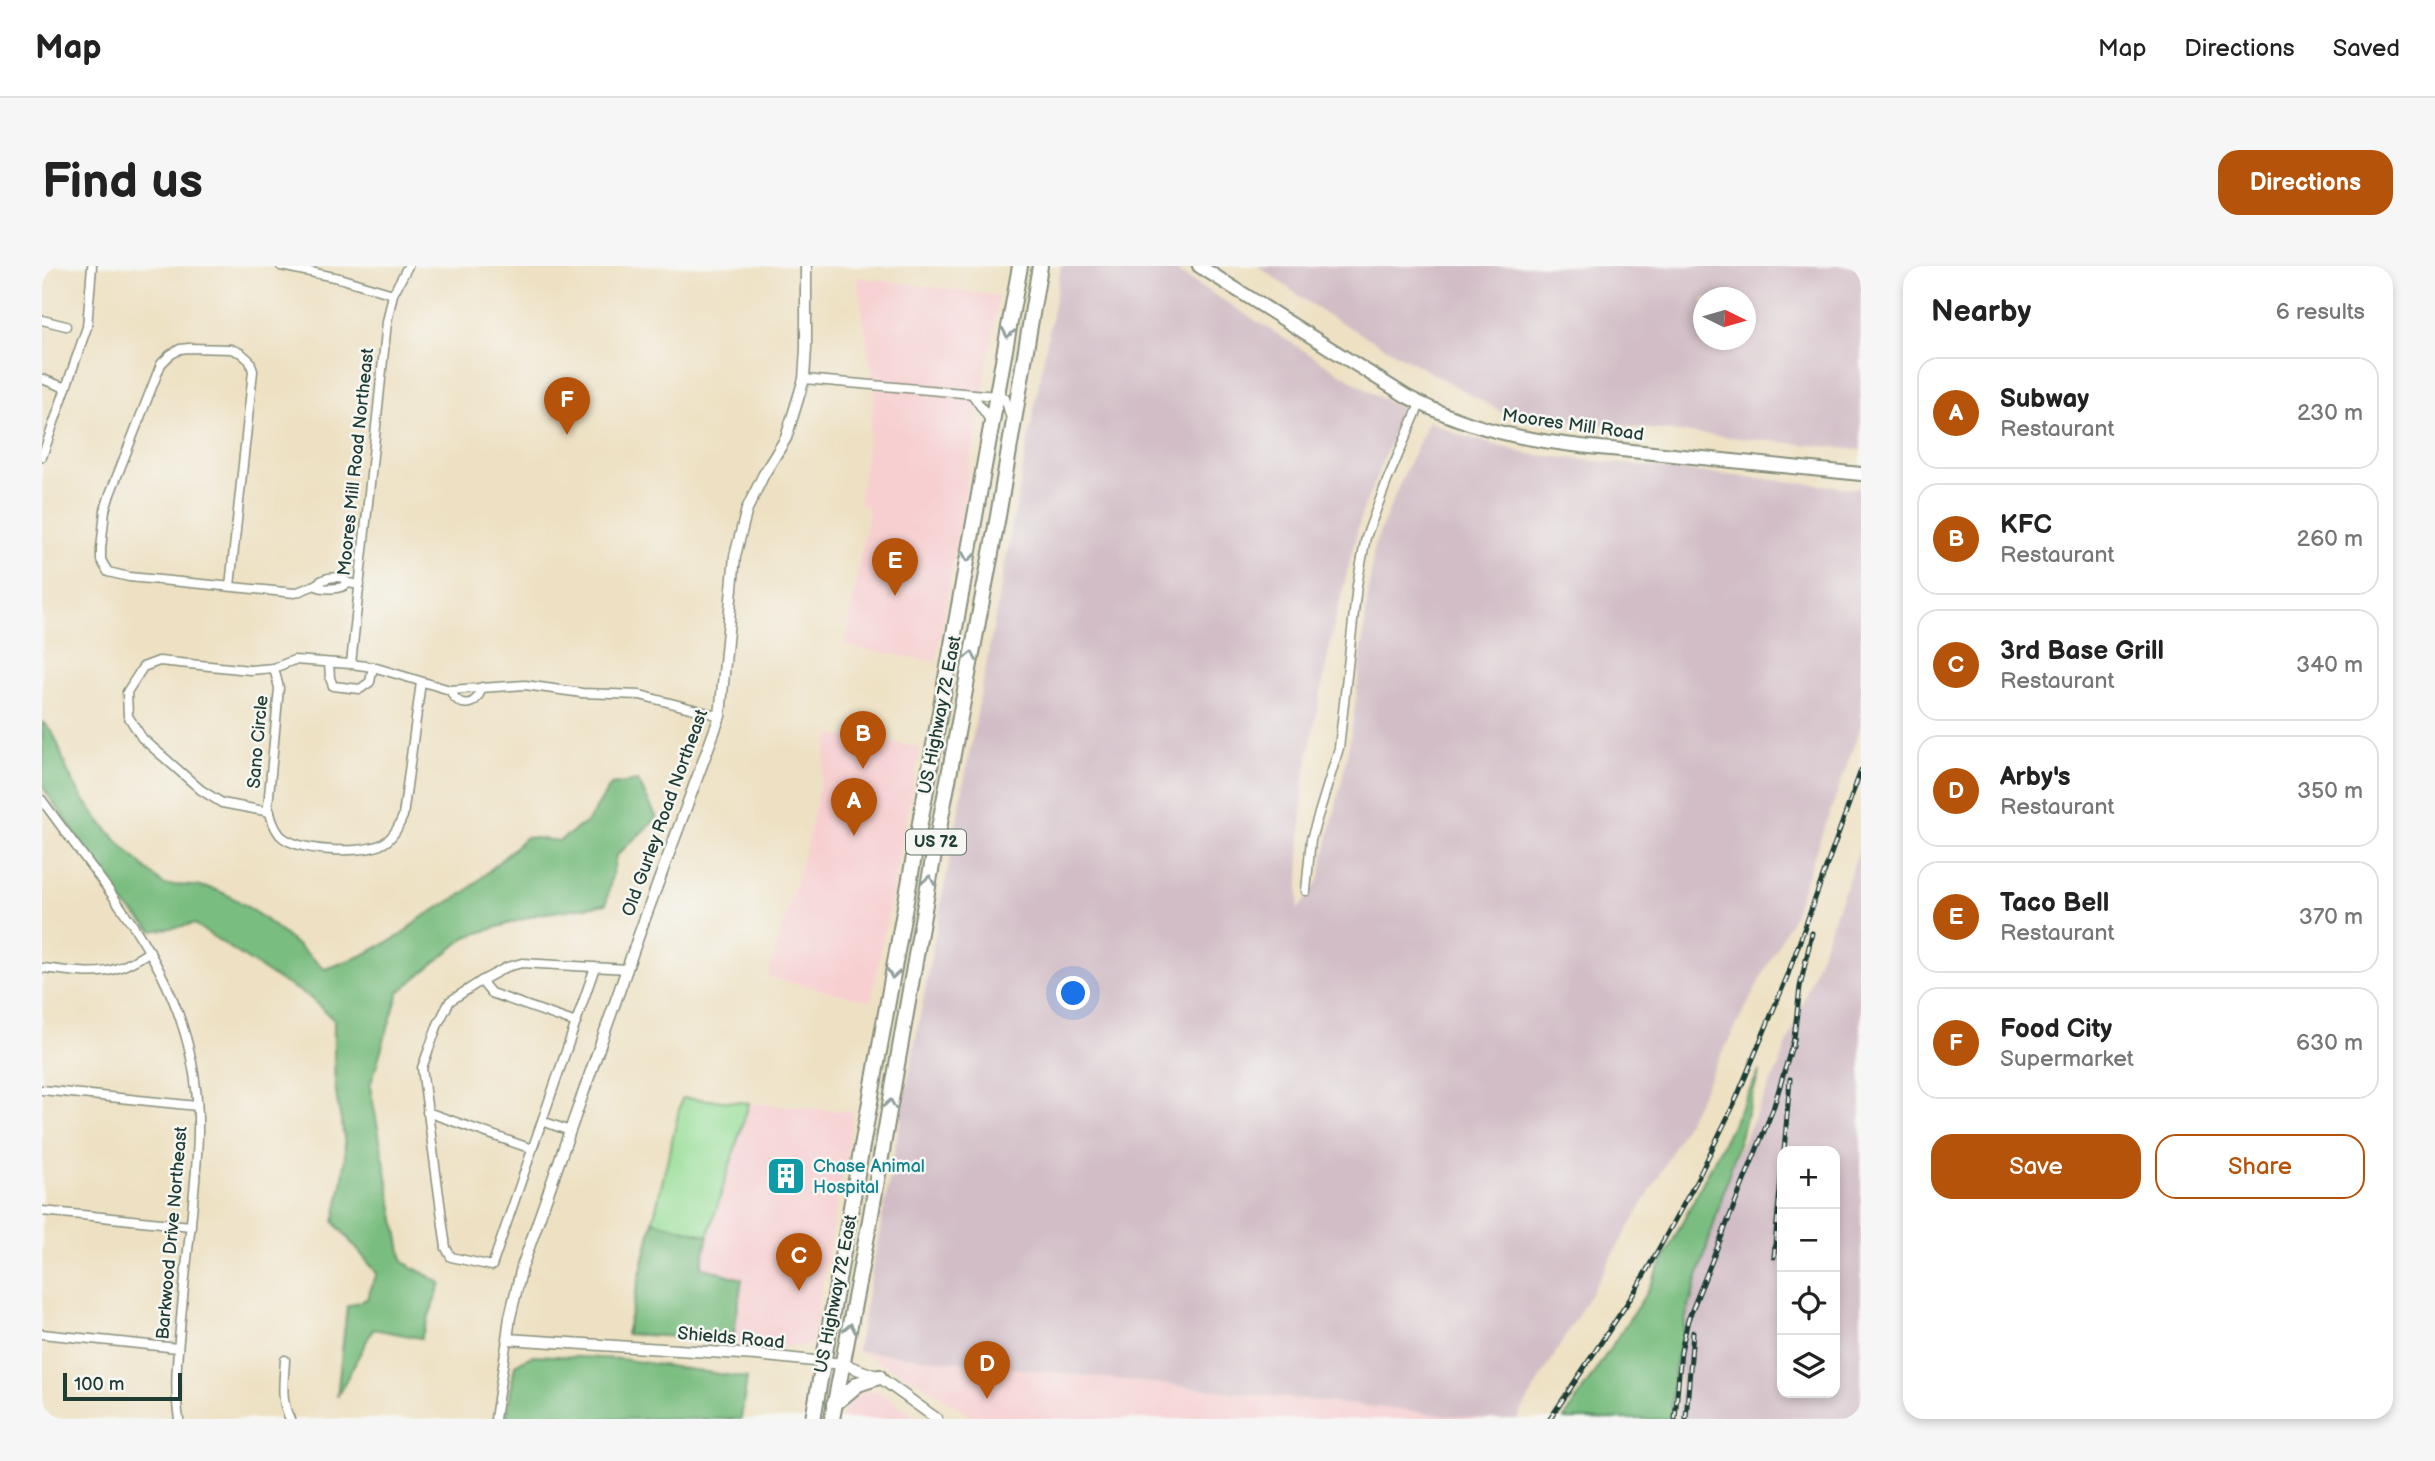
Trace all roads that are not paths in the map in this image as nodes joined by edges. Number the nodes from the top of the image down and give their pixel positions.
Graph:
1 (92, 266) edge
2 (281, 266) edge
3 (408, 266) edge
4 (806, 266) edge
5 (1020, 266) edge
6 (1040, 266) edge
7 (1051, 266) edge
8 (1199, 266) edge
9 (1036, 291) junction
10 (393, 294) junction
11 (42, 320) edge
12 (66, 326) dead end
13 (42, 379) edge
14 (804, 379) junction
15 (66, 388) junction
16 (972, 394) junction
17 (996, 396) junction
18 (1420, 404) junction
19 (992, 424) junction
20 (1012, 425) junction
21 (42, 457) edge
22 (1861, 474) edge
23 (360, 585) junction
24 (230, 586) junction
25 (329, 663) junction
26 (352, 664) junction
27 (373, 667) junction
28 (274, 668) junction
29 (421, 682) junction
30 (482, 687) junction
31 (450, 690) junction
32 (720, 716) junction
33 (42, 800) edge
34 (270, 812) junction
35 (1306, 891) dead end
36 (150, 951) junction
37 (595, 967) junction
38 (42, 968) edge
39 (627, 969) junction
40 (481, 981) junction
41 (576, 1023) junction
42 (42, 1090) edge
43 (197, 1106) junction
44 (427, 1112) junction
45 (542, 1121) junction
46 (570, 1131) junction
47 (532, 1149) junction
48 (42, 1211) edge
49 (191, 1226) junction
50 (42, 1334) edge
51 (507, 1339) junction
52 (178, 1348) junction
53 (285, 1360) dead end
54 (823, 1360) junction
55 (843, 1364) junction
56 (880, 1377) junction
57 (833, 1412) edge
58 (179, 1419) edge
59 (290, 1419) edge
60 (495, 1419) edge
61 (813, 1419) edge
62 (937, 1419) edge

1 - 15 street
2 - 10 street
3 - 10 street, Moores Mill Road Northeast
4 - 14 street, Old Gurley Road Northeast
5 -> 17 highway, US Highway 72 East / US 72
6 - 9 highway, US Highway 72 East / US 72
7 - 9 highway
8 - 18 main road, Moores Mill Road
9 - 20 highway, US Highway 72 East / US 72
10 - 23 street, Moores Mill Road Northeast
11 - 12 street
13 - 15 street
14 - 16 street
14 - 32 street, Old Gurley Road Northeast
15 - 21 street
16 - 17 street
16 - 19 street
17 - 19 highway, US Highway 72 East / US 72
17 - 20 street
18 - 22 main road, Moores Mill Road
18 - 35 street
19 -> 54 highway, US Highway 72 East / US 72
55 -> 20 highway, US Highway 72 East / US 72
23 - 24 street
23 - 26 street, Moores Mill Road Northeast
24 - 24 street
25 - 26 street
25 - 27 street
25 - 28 street
26 - 27 street
27 - 29 street
28 - 34 street, Sano Circle
28 - 34 street
29 - 31 street
29 - 34 street, Sano Circle
30 - 31 street
30 - 31 street
30 - 32 street
32 - 39 street, Old Gurley Road Northeast
33 - 36 street, Barkwood Drive Northeast
36 - 38 street
36 - 43 street, Barkwood Drive Northeast
37 - 39 street
37 - 40 street
37 - 41 street
39 - 46 street, Old Gurley Road Northeast
40 - 41 street
40 - 44 street
41 - 45 street
42 - 43 street
43 - 49 street, Barkwood Drive Northeast
44 - 47 street
44 - 47 street
45 - 46 street
45 - 47 street
46 - 51 street, Old Gurley Road Northeast
48 - 49 street
49 - 52 street, Barkwood Drive Northeast
50 - 52 street
51 - 54 street, Shields Road
51 - 60 street, Old Gurley Road Northeast
52 - 58 street, Barkwood Drive Northeast
53 - 59 street
54 - 55 street, Shields Road
54 - 61 highway, US Highway 72 East / US 72
55 - 56 street, Shields Road
55 - 57 highway, US Highway 72 East / US 72
56 - 57 highway
56 - 62 street, Shields Road

